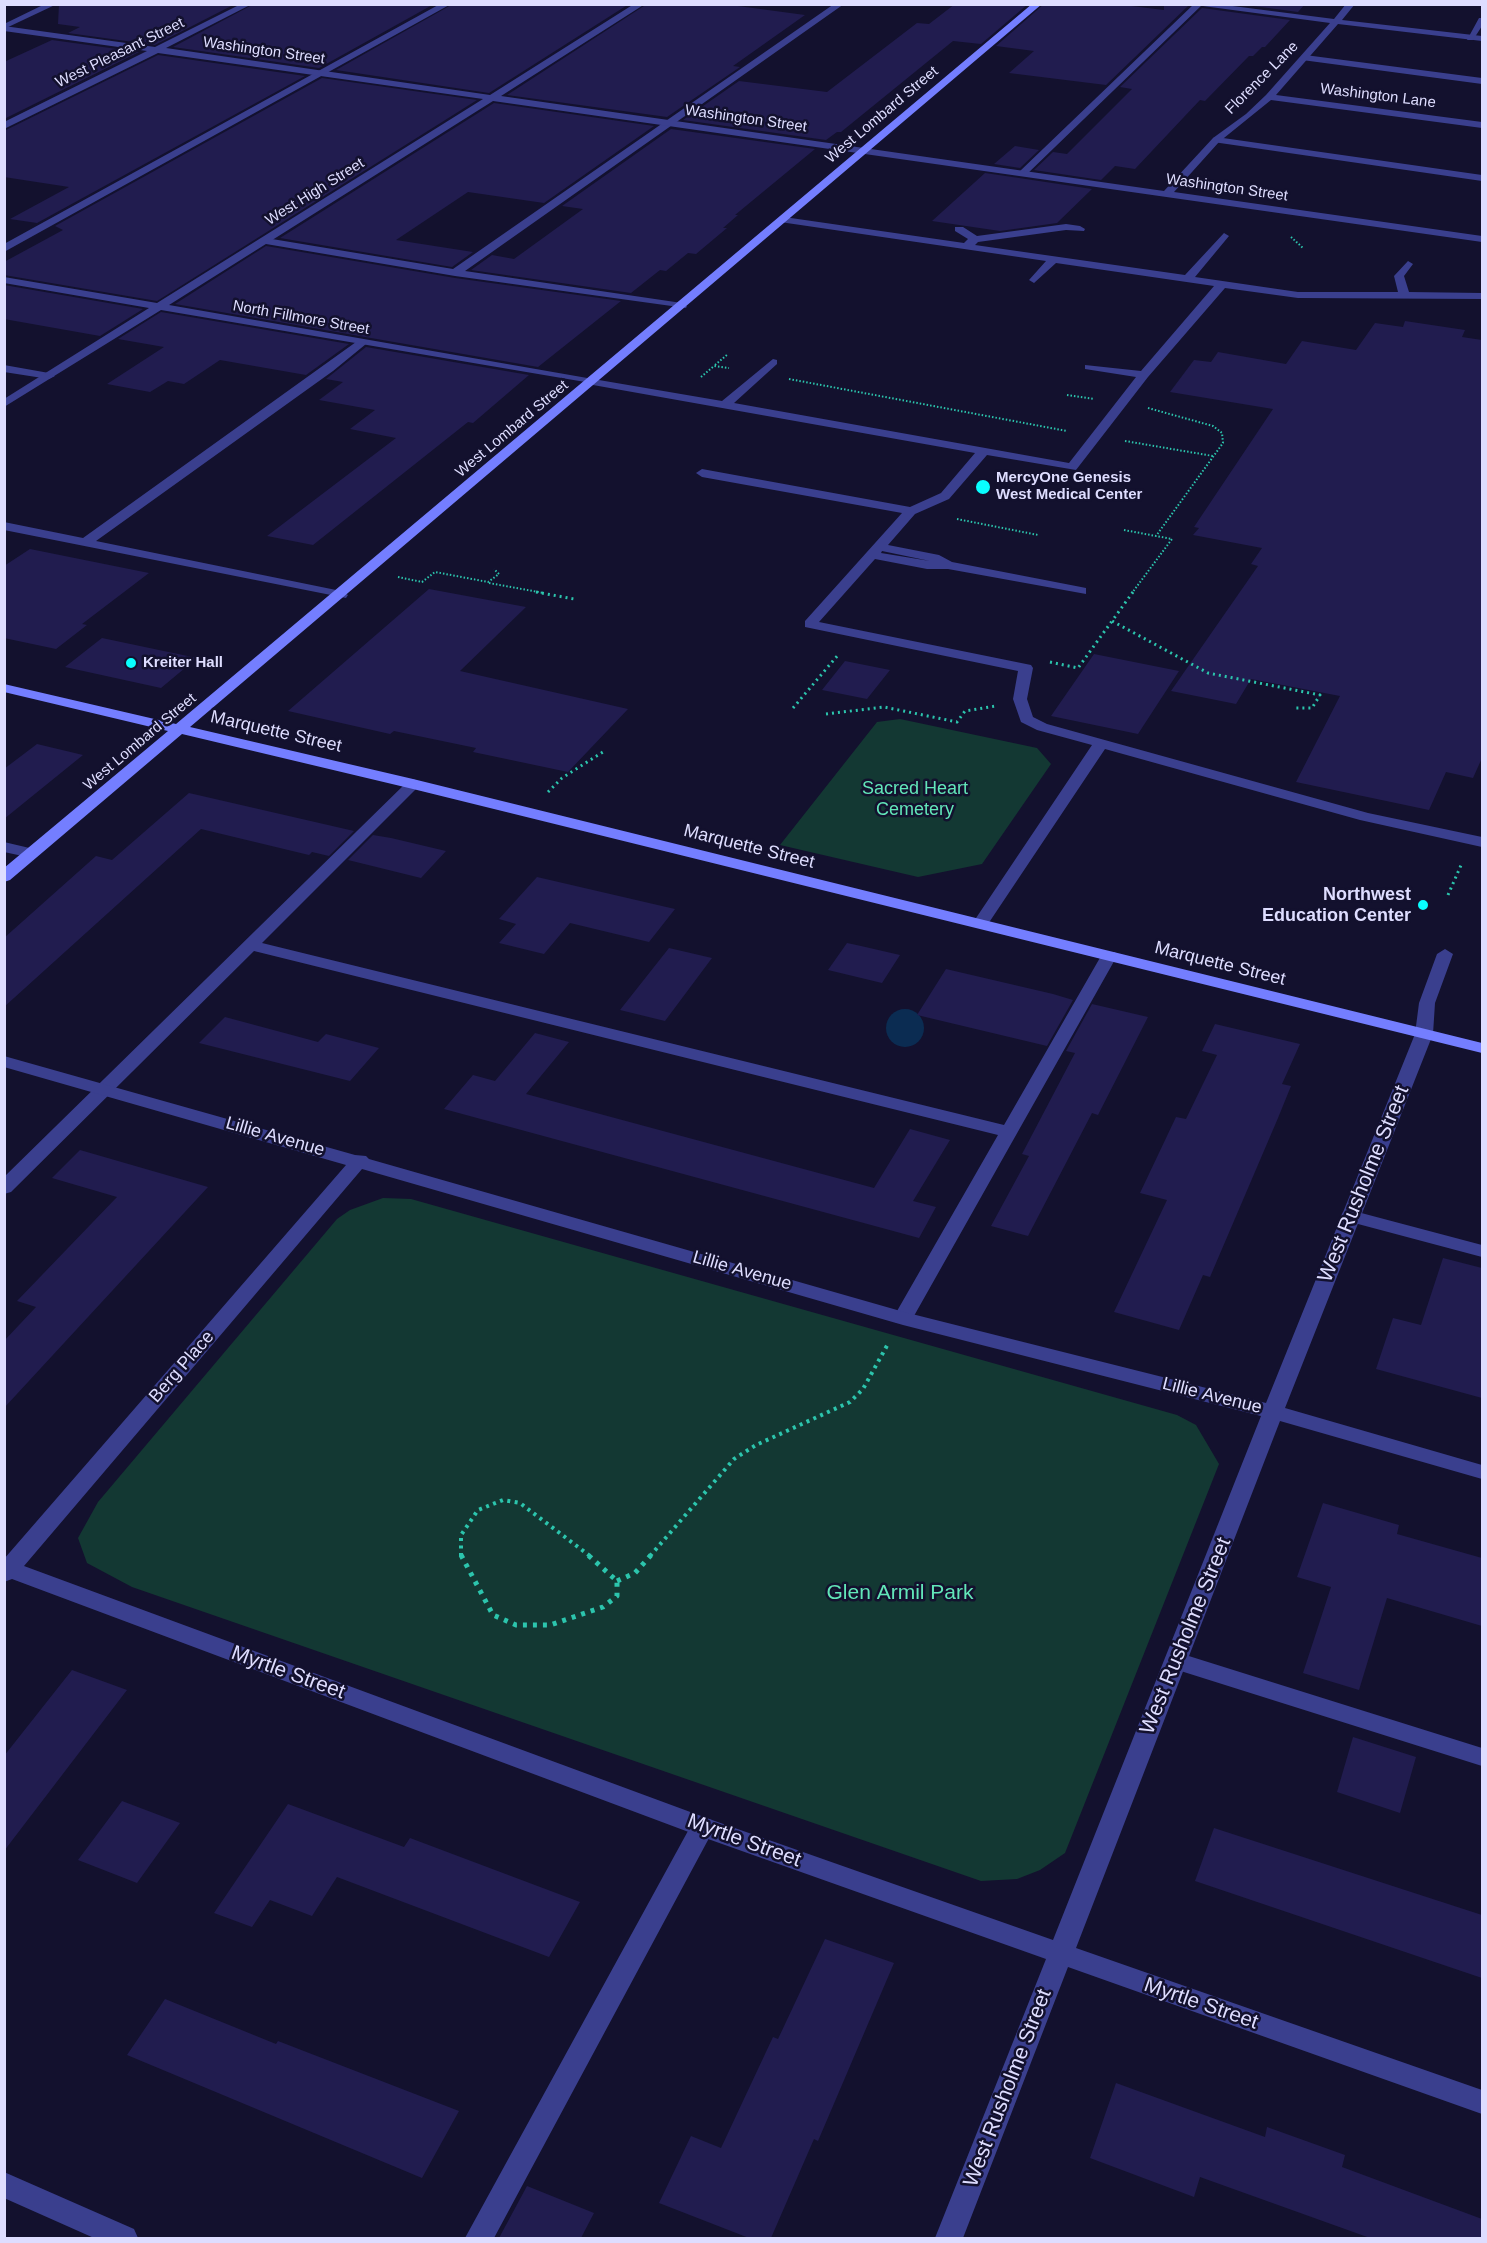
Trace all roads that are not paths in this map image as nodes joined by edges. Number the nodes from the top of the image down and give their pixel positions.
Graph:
1 (53, 4) edge
2 (248, 4) edge
3 (447, 4) edge
4 (641, 4) edge
5 (840, 4) edge
6 (1038, 4) edge
7 (1192, 4) edge
8 (1351, 4) edge
9 (1198, 5) edge
10 (1482, 20) edge
11 (1336, 22) junction
12 (4, 27) edge
13 (1470, 38) junction
14 (1482, 39) edge
15 (154, 51) junction
16 (1305, 58) junction
17 (322, 75) junction
18 (1482, 81) edge
19 (1269, 97) junction
20 (493, 98) junction
21 (672, 123) junction
22 (1482, 124) edge
23 (4, 126) edge
24 (1216, 140) junction
25 (864, 151) junction
26 (1022, 174) junction
27 (1482, 178) edge
28 (1166, 195) junction
29 (784, 220) junction
30 (959, 229) dead end
31 (1080, 229) dead end
32 (1224, 236) dead end
33 (975, 239) junction
34 (1482, 239) edge
35 (266, 241) junction
36 (966, 247) junction
37 (4, 249) edge
38 (1053, 260) junction
39 (1408, 264) dead end
40 (455, 273) junction
41 (4, 280) edge
42 (1034, 280) dead end
43 (1187, 280) junction
44 (1221, 285) junction
45 (1405, 296) junction
46 (1482, 296) edge
47 (682, 306) junction
48 (159, 308) junction
49 (360, 344) junction
50 (773, 362) dead end
51 (1089, 367) dead end
52 (4, 368) edge
53 (1144, 375) junction
54 (49, 376) junction
55 (593, 382) junction
56 (4, 404) edge
57 (724, 406) junction
58 (983, 452) junction
59 (702, 473) dead end
60 (911, 511) junction
61 (4, 526) edge
62 (85, 543) junction
63 (876, 551) junction
64 (1081, 591) dead end
65 (341, 595) junction
66 (4, 688) edge
67 (182, 729) junction
68 (1101, 743) junction
69 (413, 784) junction
70 (1482, 842) edge
71 (4, 847) edge
72 (32, 853) junction
73 (4, 877) edge
74 (980, 924) junction
75 (250, 945) junction
76 (1445, 954) dead end
77 (1109, 956) junction
78 (1424, 1034) junction
79 (1482, 1048) edge
80 (4, 1061) edge
81 (103, 1089) junction
82 (1009, 1132) junction
83 (360, 1160) junction
84 (4, 1188) edge
85 (1350, 1216) junction
86 (1482, 1251) edge
87 (903, 1318) junction
88 (1274, 1412) junction
89 (1482, 1472) edge
90 (7, 1571) edge
91 (1176, 1661) junction
92 (1482, 1757) edge
93 (702, 1827) junction
94 (1060, 1955) junction
95 (1482, 2102) edge
96 (4, 2185) edge
97 (124, 2238) edge
98 (479, 2238) edge
99 (949, 2238) edge

1 - 12 street
2 - 15 street, West Pleasant Street
3 - 17 street
4 - 20 street, West High Street
5 - 21 street
6 - 25 street, West Lombard Street
7 - 9 street
8 - 11 street, Florence Lane
9 - 11 street
9 - 26 street
10 - 13 street
11 - 13 street
11 - 16 street, Florence Lane
12 - 15 street, Washington Street
13 - 14 street
15 - 17 street, Washington Street
15 - 23 street, West Pleasant Street
16 - 18 street
16 - 19 street, Florence Lane
17 - 20 street, Washington Street
17 - 37 street
19 - 22 street, Washington Lane
19 - 24 street, Florence Lane
20 - 21 street, Washington Street
20 - 35 street, West High Street
21 - 25 street, Washington Street
21 - 40 street
24 - 27 street
24 - 28 street, Florence Lane
25 - 26 street, Washington Street
25 - 29 street, West Lombard Street
26 - 28 street, Washington Street
28 - 34 street, Washington Street
29 - 36 street
29 - 47 street, West Lombard Street
30 - 33 street
31 - 33 street
32 - 43 street
33 - 36 street
35 - 40 street
35 - 48 street, West High Street
36 - 38 street
38 - 42 street
38 - 43 street
39 - 45 street
40 - 47 street
41 - 48 street, North Fillmore Street
43 - 44 street
44 - 45 street
44 - 53 street
45 - 46 street
47 - 55 street, West Lombard Street
48 - 49 street, North Fillmore Street
48 - 54 street, West High Street
49 - 55 street, North Fillmore Street
49 - 62 street
50 - 57 street
51 - 53 street
52 - 54 street
53 - 58 street, North Fillmore Street
54 - 56 street, West High Street
55 - 57 street, North Fillmore Street
55 - 65 street, West Lombard Street
57 - 58 street, North Fillmore Street
58 - 60 street
59 - 60 street
60 - 63 street
61 - 62 street
62 - 65 street
63 - 64 street
63 - 68 street
65 - 67 street, West Lombard Street
66 - 67 street, Marquette Street
67 - 69 street, Marquette Street
67 - 72 street, West Lombard Street
68 - 70 street
68 - 74 street
69 - 74 street, Marquette Street
69 - 75 street
71 - 72 street
72 - 73 street, West Lombard Street
74 - 77 street, Marquette Street
75 - 81 street
75 - 82 street
76 - 78 street, West Rusholme Street
77 - 78 street, Marquette Street
77 - 82 street
78 - 79 street, Marquette Street
78 - 85 street, West Rusholme Street
80 - 81 street, Lillie Avenue
81 - 83 street, Lillie Avenue
81 - 84 street
82 - 87 street
83 - 87 street, Lillie Avenue
83 - 90 street, Berg Place
85 - 86 street
85 - 88 street, West Rusholme Street
87 - 88 street, Lillie Avenue
88 - 89 street, Lillie Avenue
88 - 91 street, West Rusholme Street
90 - 93 street, Myrtle Street
91 - 92 street
91 - 94 street, West Rusholme Street
93 - 94 street, Myrtle Street
93 - 98 street
94 - 95 street, Myrtle Street
94 - 99 street, West Rusholme Street
96 - 97 street

